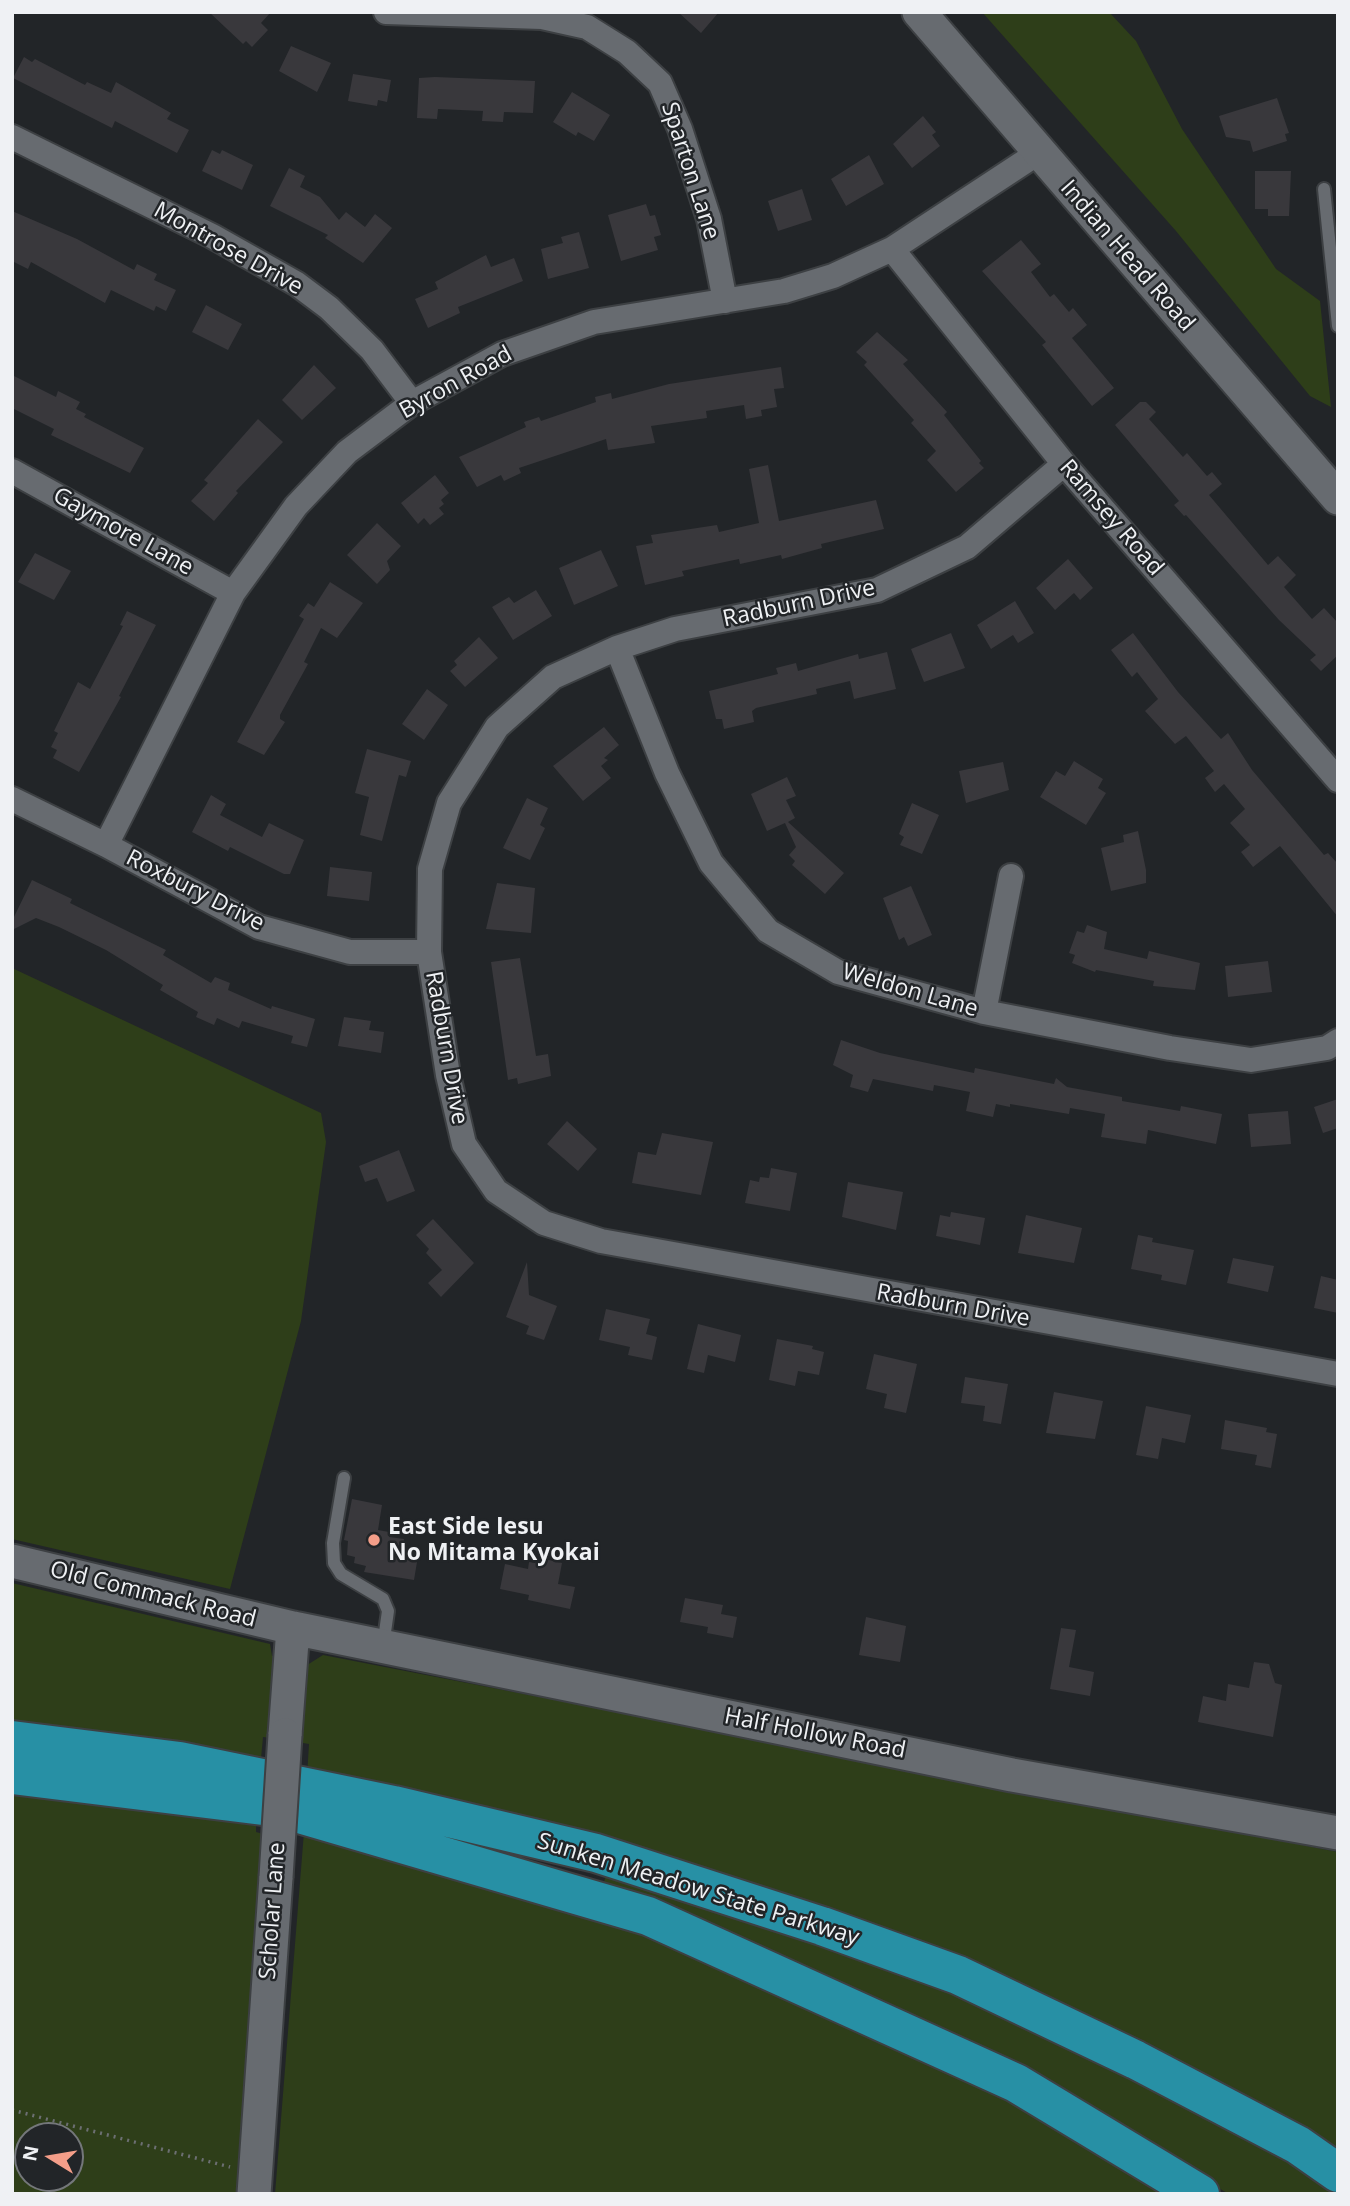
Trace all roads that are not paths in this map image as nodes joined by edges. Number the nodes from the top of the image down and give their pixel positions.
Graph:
1 (386, 12) edge
2 (919, 12) edge
3 (12, 137) edge
4 (1038, 153) junction
5 (1324, 189) dead end
6 (892, 249) junction
7 (725, 301) junction
8 (1338, 326) edge
9 (412, 403) junction
10 (1064, 464) junction
11 (12, 471) edge
12 (1338, 498) edge
13 (233, 593) junction
14 (617, 648) junction
15 (1338, 780) edge
16 (12, 799) edge
17 (106, 845) junction
18 (1011, 876) dead end
19 (429, 951) junction
20 (984, 1012) junction
21 (1338, 1041) edge
22 (1338, 1374) edge
23 (344, 1478) dead end
24 (12, 1561) edge
25 (293, 1628) junction
26 (383, 1647) junction
27 (12, 1740) edge
28 (12, 1774) edge
29 (1338, 1833) edge
30 (1338, 2173) edge
31 (254, 2183) edge
32 (1200, 2194) edge

1 - 7 street, Sparton Lane
2 - 4 street, Indian Head Road
3 - 9 street, Montrose Drive
4 - 6 street, Byron Road
4 - 12 street, Indian Head Road
5 - 8 lane
6 - 7 street, Byron Road
6 - 10 street, Ramsey Road
7 - 9 street, Byron Road
9 - 13 street, Byron Road
10 - 14 street, Radburn Drive
10 - 15 street, Ramsey Road
11 - 13 street, Gaymore Lane
13 - 17 street, Byron Road
14 - 19 street, Radburn Drive
14 - 20 street, Weldon Lane
16 - 17 street, Roxbury Drive
17 - 19 street, Roxbury Drive
18 - 20 street
19 - 22 street, Radburn Drive
20 - 21 street, Weldon Lane
23 - 26 lane
24 - 25 street, Old Commack Road
25 - 26 street, Half Hollow Road
25 - 31 street, Scholar Lane, bridge
26 - 29 street, Half Hollow Road
27 - 30 highway, Sunken Meadow State Parkway
28 - 32 highway, Sunken Meadow State Parkway

